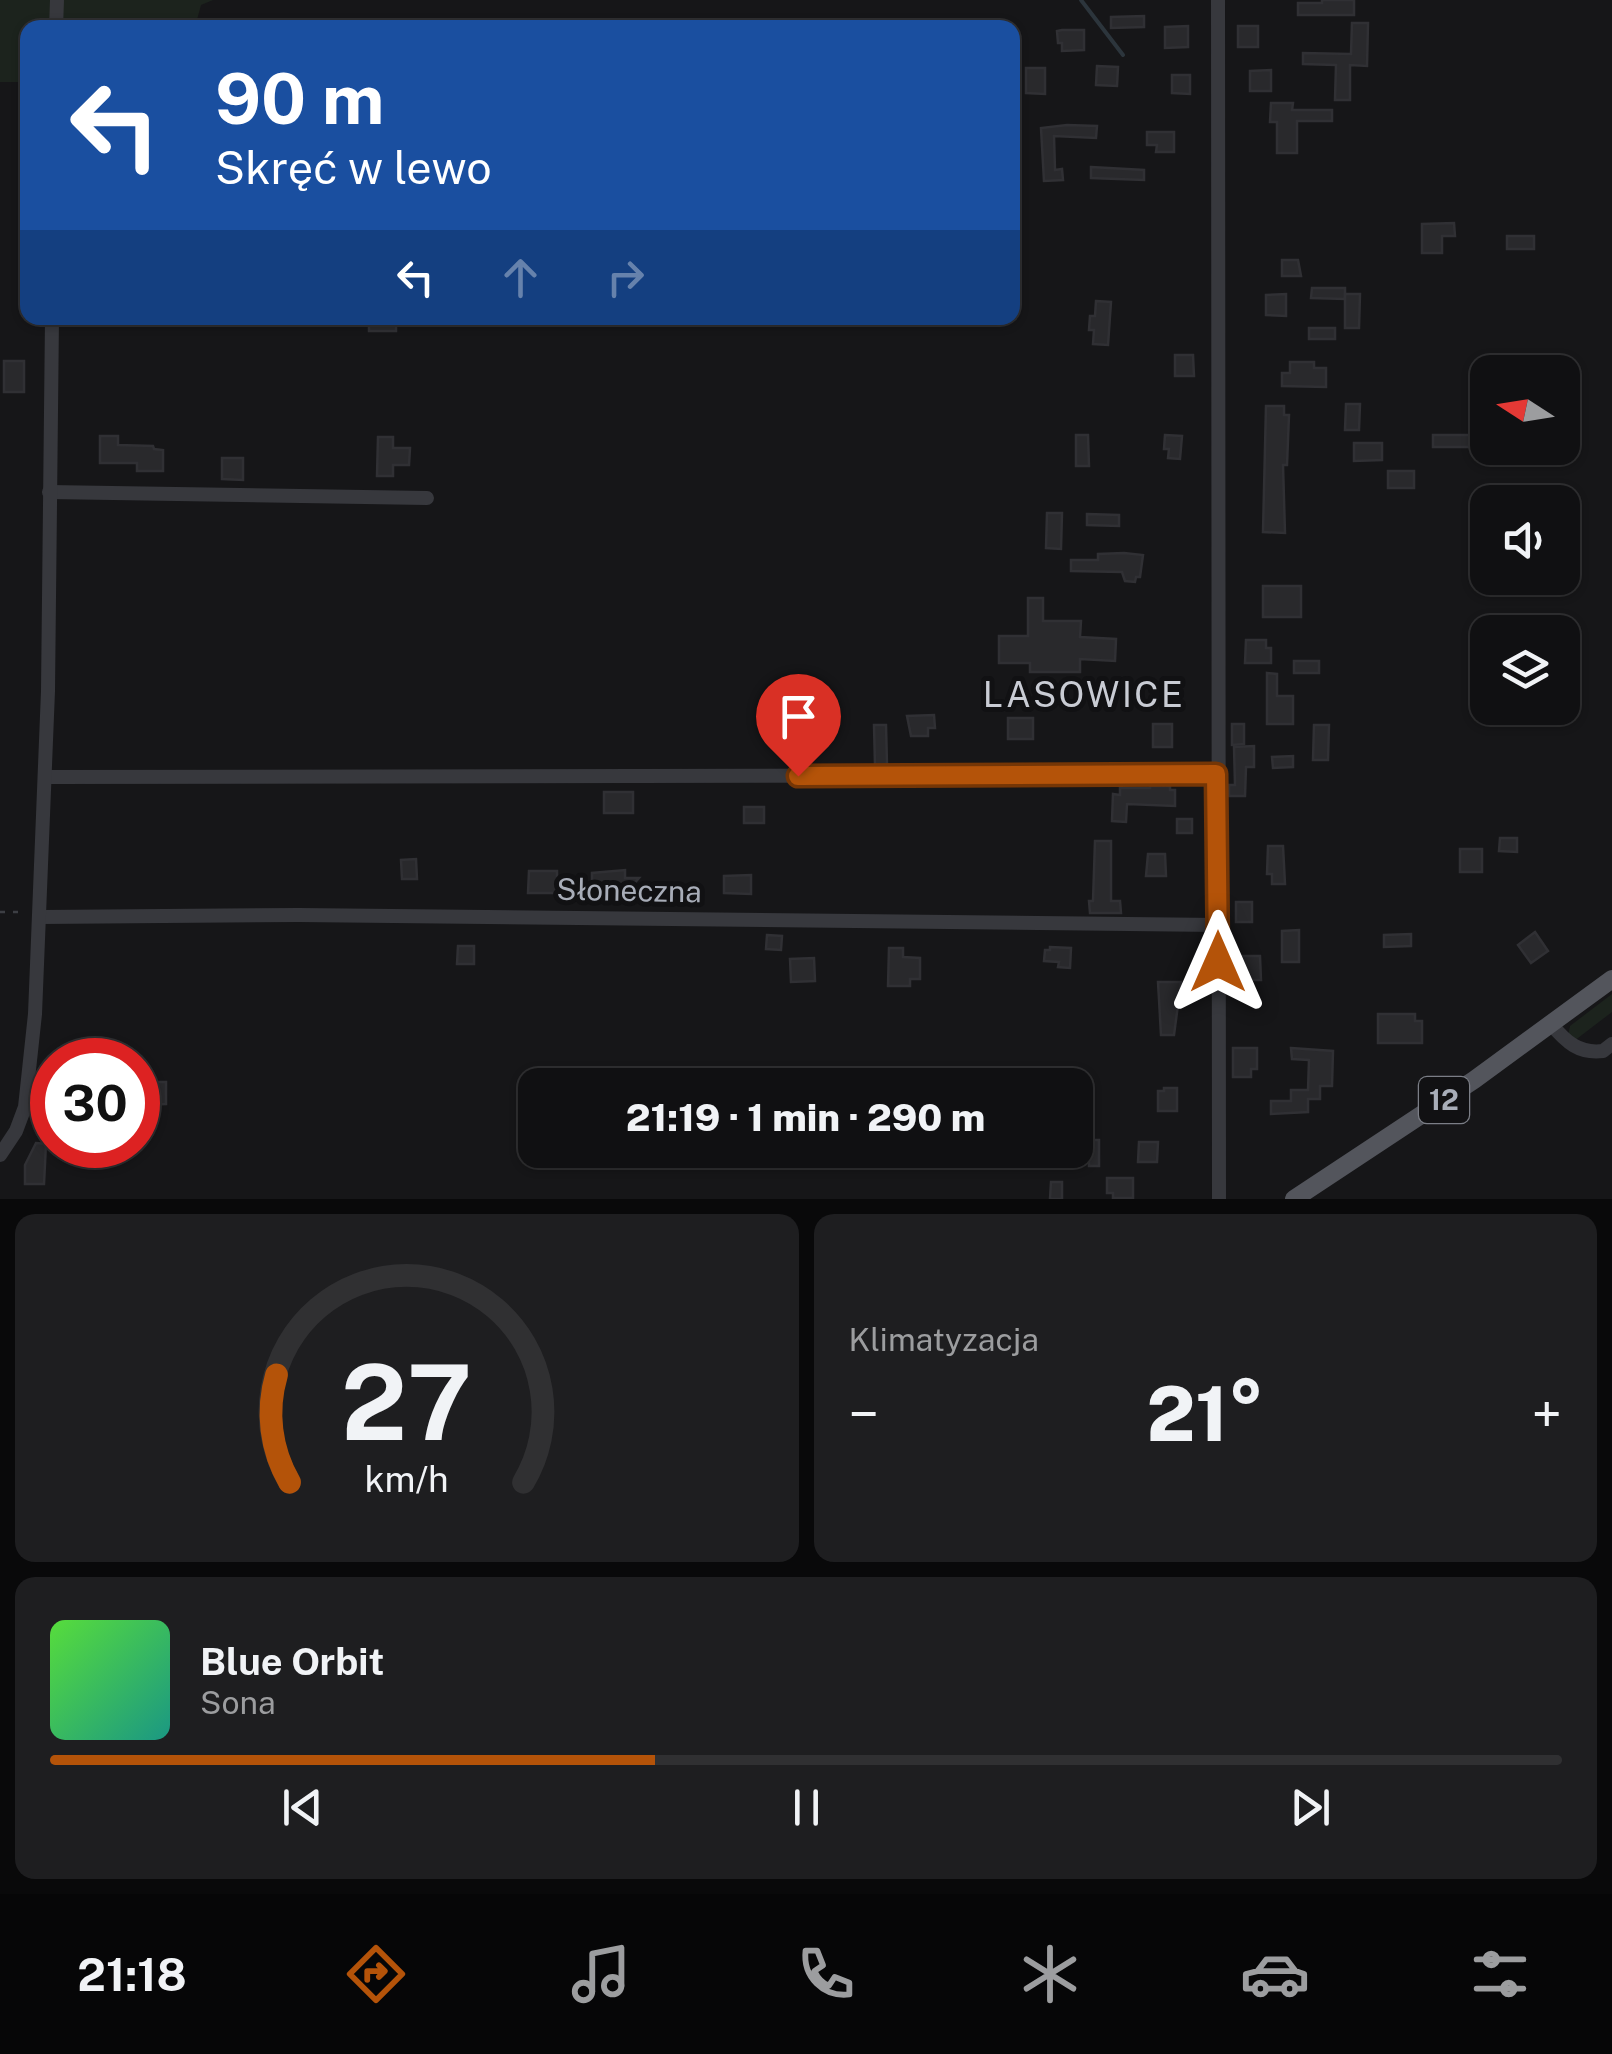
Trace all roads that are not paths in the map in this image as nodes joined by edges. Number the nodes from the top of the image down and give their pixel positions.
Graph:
1 (1218, 0) edge
2 (52, 325) edge
3 (49, 492) junction
4 (427, 498) dead end
5 (1216, 774) junction
6 (45, 777) junction
7 (41, 914) junction
8 (1218, 925) junction
9 (1612, 979) edge
10 (1551, 1024) junction
11 (1612, 1044) edge
12 (0, 1156) edge
13 (1218, 1199) edge
14 (1294, 1199) edge

1 - 5 street
2 - 3 street
3 - 4 street
3 - 6 street
5 - 6 street
5 - 8 street
6 - 7 street
7 - 8 street, Słoneczna
7 - 12 street
8 - 13 street
9 - 10 main road, 12
10 - 11 street
10 - 14 main road, 12

